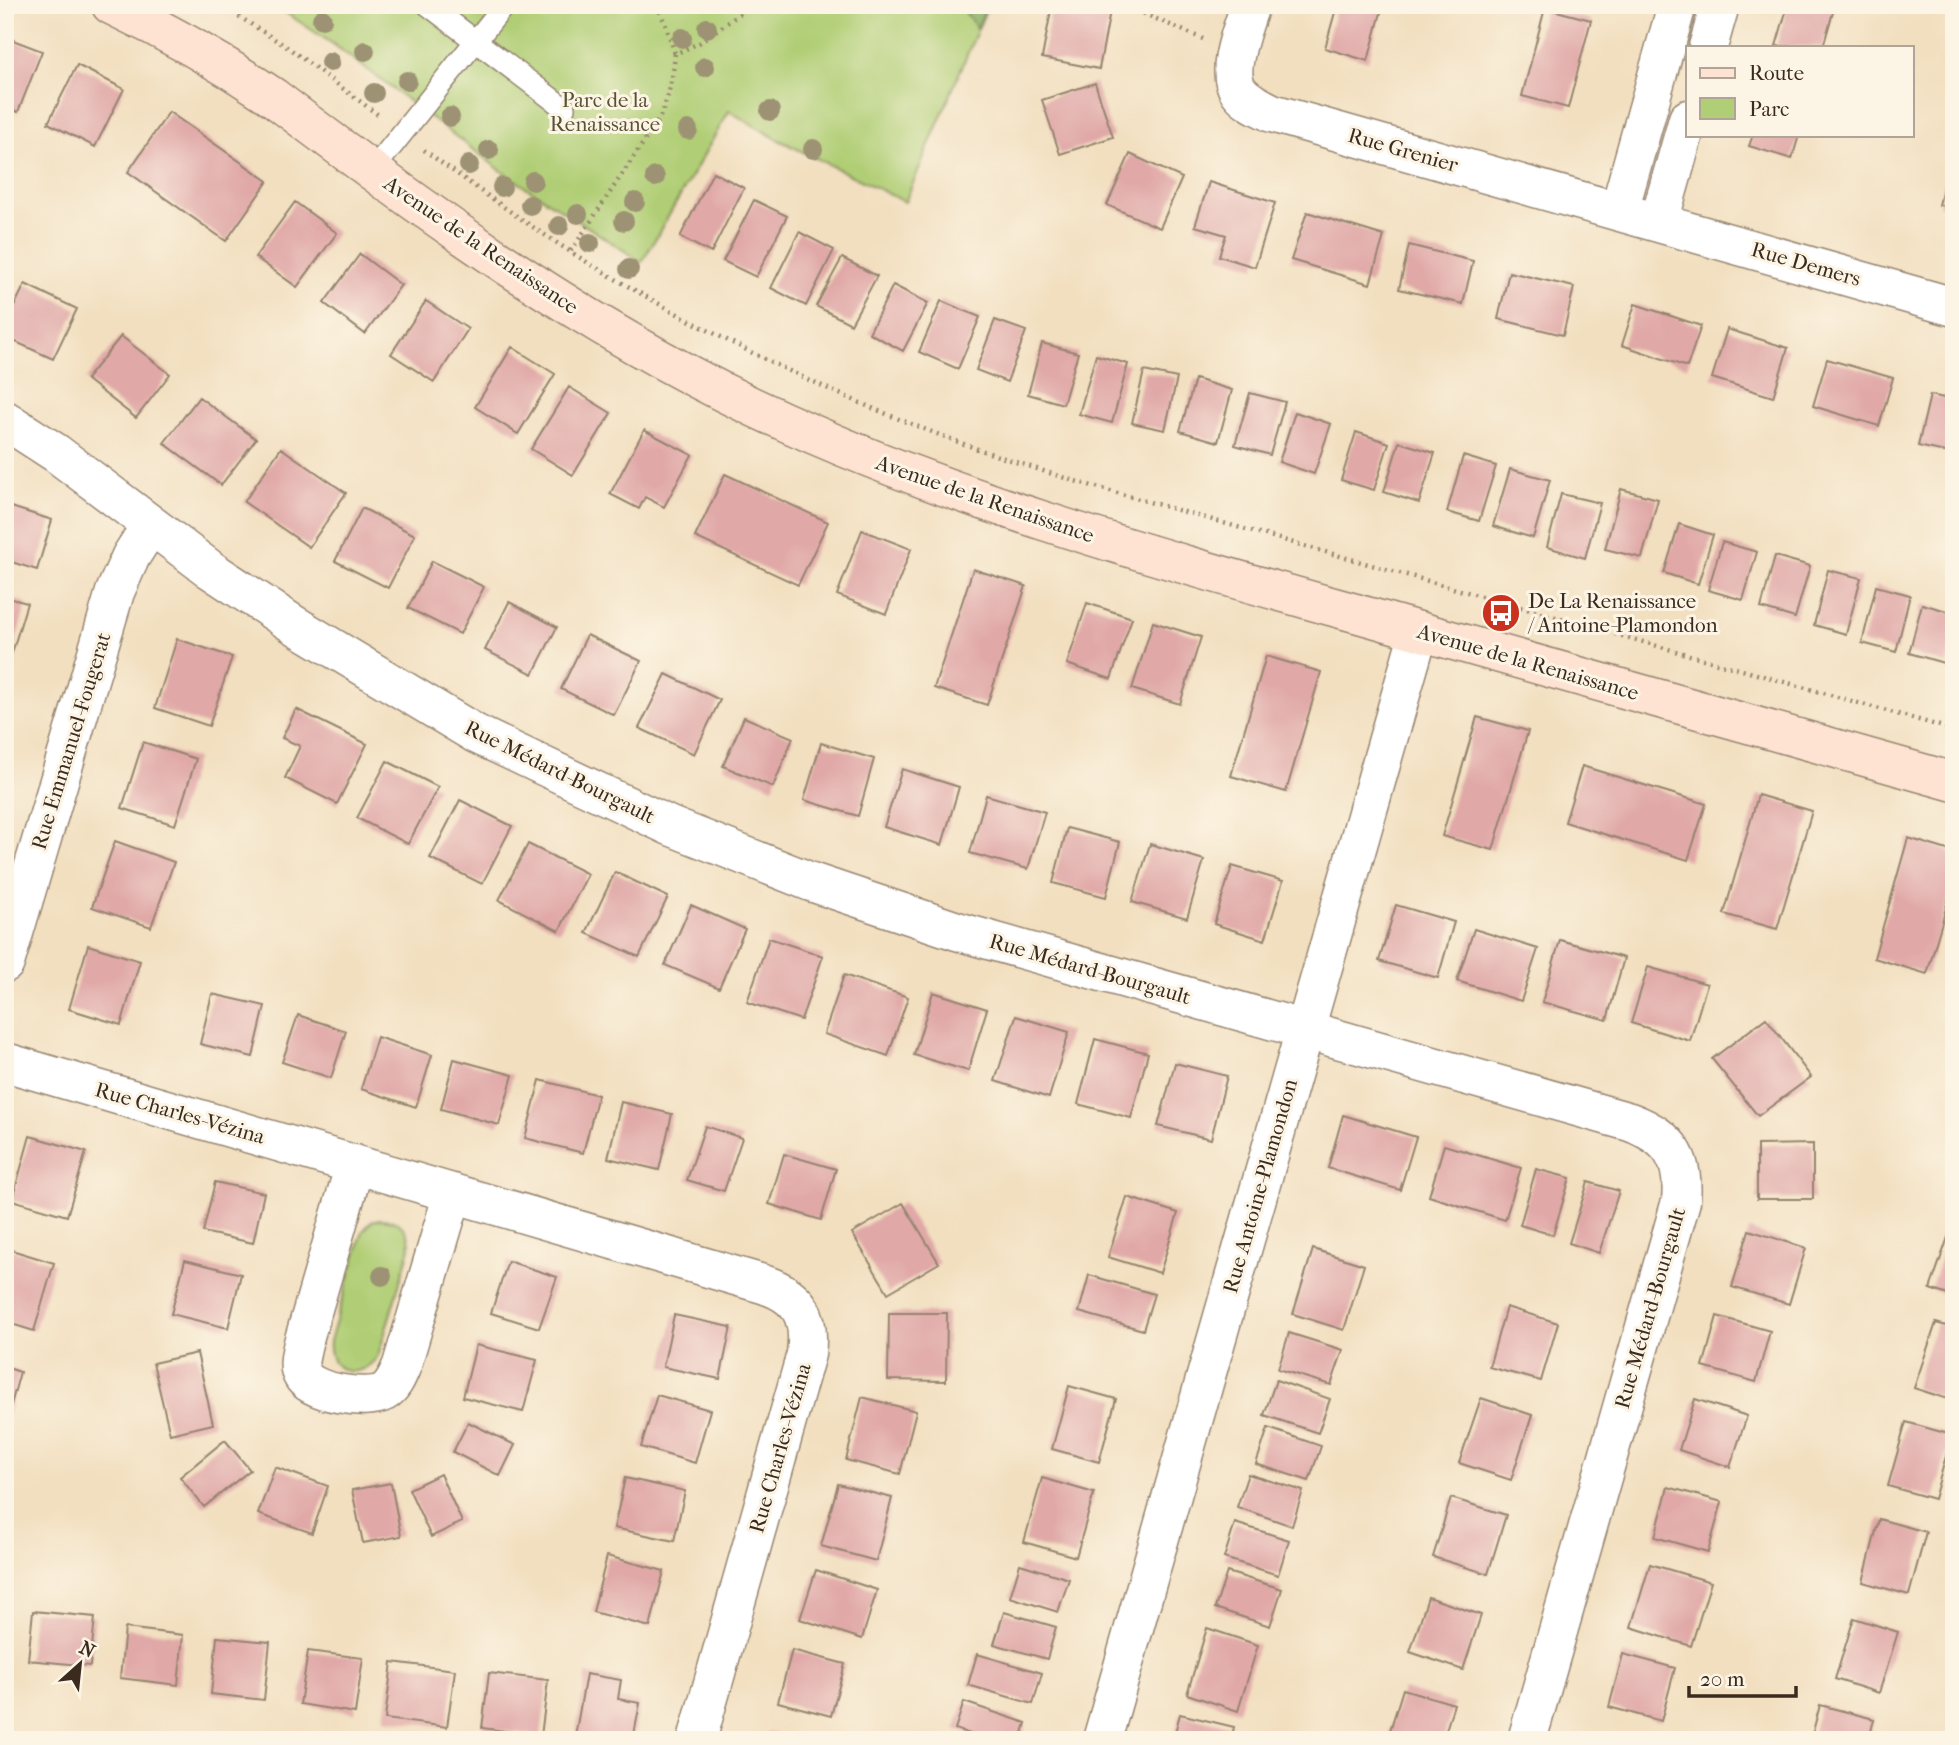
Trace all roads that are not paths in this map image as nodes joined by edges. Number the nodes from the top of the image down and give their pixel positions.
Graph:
1 (111, 5) edge
2 (428, 5) edge
3 (1250, 5) edge
4 (1677, 5) edge
5 (1720, 5) edge
6 (502, 8) dead end
7 (475, 41) junction
8 (1708, 46) edge
9 (564, 108) dead end
10 (1686, 125) edge
11 (372, 171) junction
12 (1619, 211) junction
13 (1659, 222) junction
14 (1954, 307) edge
15 (5, 420) edge
16 (151, 525) junction
17 (1419, 631) junction
18 (1954, 782) edge
19 (5, 963) edge
20 (1305, 1030) junction
21 (5, 1062) edge
22 (355, 1164) junction
23 (453, 1193) junction
24 (697, 1740) edge
25 (1102, 1740) edge
26 (1527, 1740) edge

1 - 11 street, Avenue de la Renaissance
2 - 7 lane
3 - 12 street, Rue Grenier
4 - 12 street
5 - 8 street
6 - 7 lane
7 - 9 lane
7 - 11 lane
10 - 13 street
11 - 17 street, Avenue de la Renaissance
12 - 13 street, Rue Grenier
13 - 14 street, Rue Demers
15 - 16 street, Rue Médard-Bourgault
16 - 19 street, Rue Emmanuel-Fougerat
16 - 20 street, Rue Médard-Bourgault
17 - 18 street, Avenue de la Renaissance
17 - 20 street, Rue Antoine-Plamondon
20 - 25 street, Rue Antoine-Plamondon
20 - 26 street, Rue Médard-Bourgault
21 - 22 street, Rue Charles-Vézina
22 - 23 street, Rue Charles-Vézina
22 - 23 street
23 - 24 street, Rue Charles-Vézina

